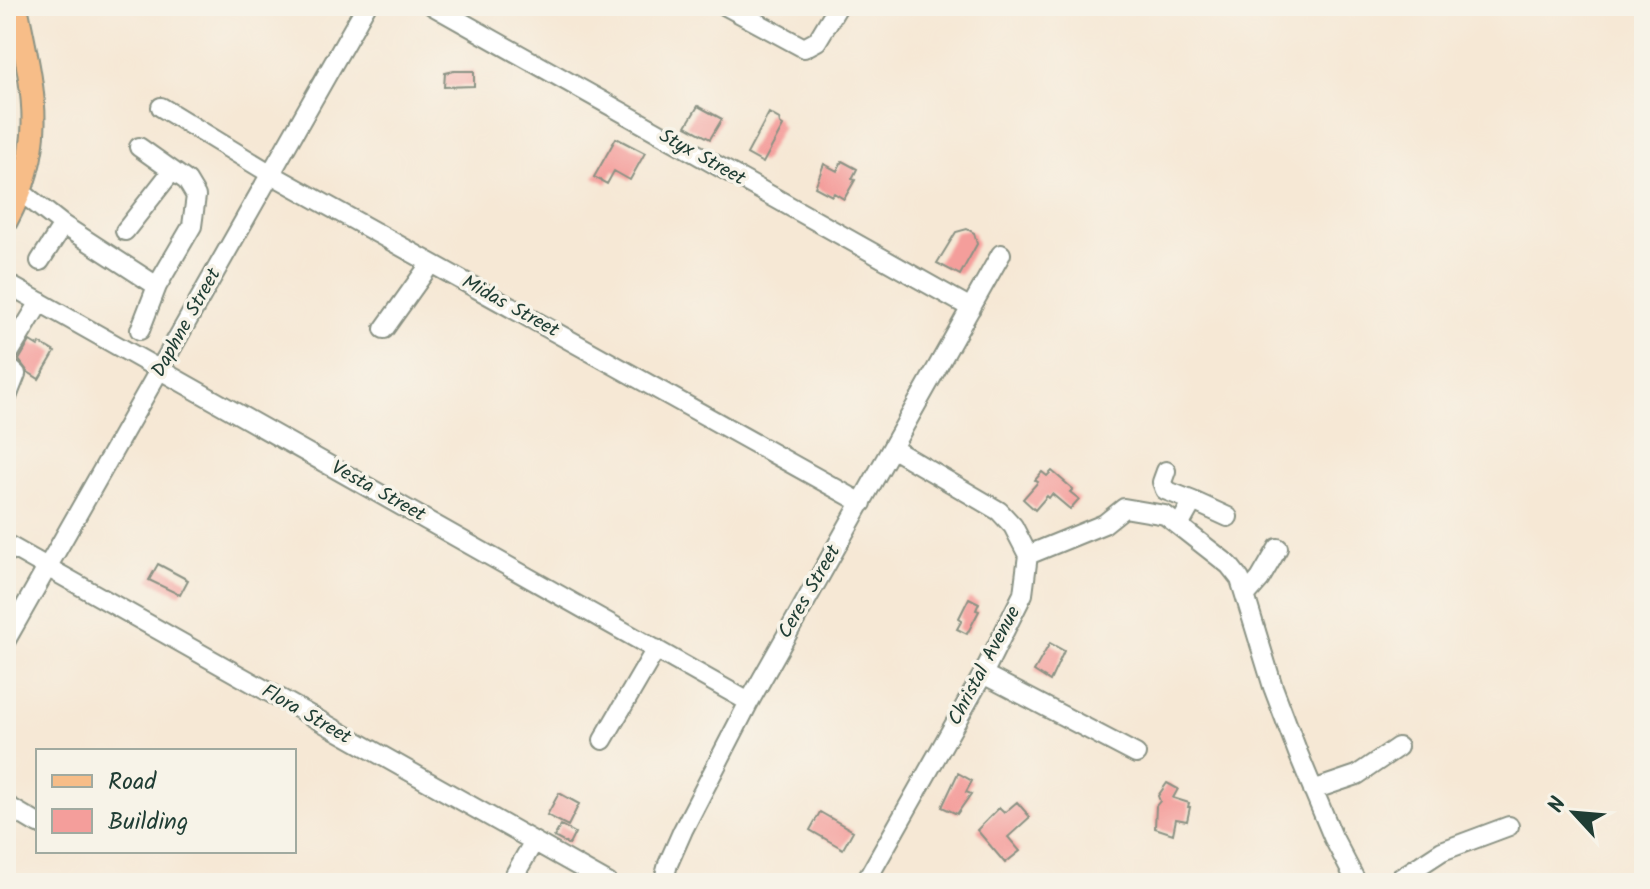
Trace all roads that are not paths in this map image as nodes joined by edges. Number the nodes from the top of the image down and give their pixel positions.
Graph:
1 (16, 6) edge
2 (366, 6) edge
3 (433, 6) edge
4 (726, 6) edge
5 (838, 6) edge
6 (161, 107) dead end
7 (139, 147) dead end
8 (172, 171) junction
9 (271, 174) junction
10 (21, 192) junction
11 (6, 221) edge
12 (63, 225) junction
13 (125, 231) dead end
14 (1001, 254) dead end
15 (40, 261) dead end
16 (431, 263) junction
17 (6, 283) edge
18 (157, 286) junction
19 (40, 302) junction
20 (971, 308) junction
21 (384, 329) dead end
22 (140, 330) dead end
23 (6, 358) edge
24 (6, 365) edge
25 (161, 370) junction
26 (7, 397) edge
27 (893, 449) junction
28 (1166, 471) dead end
29 (1193, 501) junction
30 (862, 503) junction
31 (1228, 517) dead end
32 (1180, 524) junction
33 (6, 544) edge
34 (1278, 548) dead end
35 (1028, 555) junction
36 (47, 568) junction
37 (1246, 595) junction
38 (6, 640) edge
39 (656, 649) junction
40 (983, 674) junction
41 (749, 702) junction
42 (603, 740) dead end
43 (1398, 747) dead end
44 (1136, 754) dead end
45 (1313, 790) junction
46 (6, 805) edge
47 (36, 823) edge
48 (1509, 826) dead end
49 (533, 843) junction
50 (510, 883) edge
51 (608, 883) edge
52 (663, 883) edge
53 (865, 883) edge
54 (1357, 883) edge
55 (1393, 883) edge

1 - 10 main road
2 - 9 street, Daphne Street
3 - 20 street, Styx Street
4 - 5 street
6 - 9 street, Midas Street
7 - 8 street
8 - 13 street
8 - 18 street
9 - 16 street, Midas Street
9 - 25 street, Daphne Street
10 - 11 main road
10 - 12 street
12 - 15 street
12 - 18 street
14 - 20 street, Ceres Street
16 - 21 street
16 - 30 street, Midas Street
17 - 19 street, Vesta Street
18 - 22 street
19 - 23 street
19 - 25 street, Vesta Street
20 - 27 street, Ceres Street
24 - 26 street
25 - 36 street, Daphne Street
25 - 39 street, Vesta Street
27 - 30 street, Ceres Street
27 - 35 street
28 - 29 street
29 - 31 street
29 - 32 street
30 - 41 street, Ceres Street
32 - 35 street
32 - 37 street
33 - 36 street, Flora Street
34 - 37 street
35 - 40 street, Christal Avenue
36 - 38 street, Daphne Street
36 - 49 street, Flora Street
37 - 45 street
39 - 41 street, Vesta Street
39 - 42 street
40 - 44 street
40 - 53 street, Christal Avenue
41 - 52 street, Ceres Street
43 - 45 street
45 - 54 street
46 - 47 street
48 - 55 street
49 - 50 street
49 - 51 street, Flora Street

